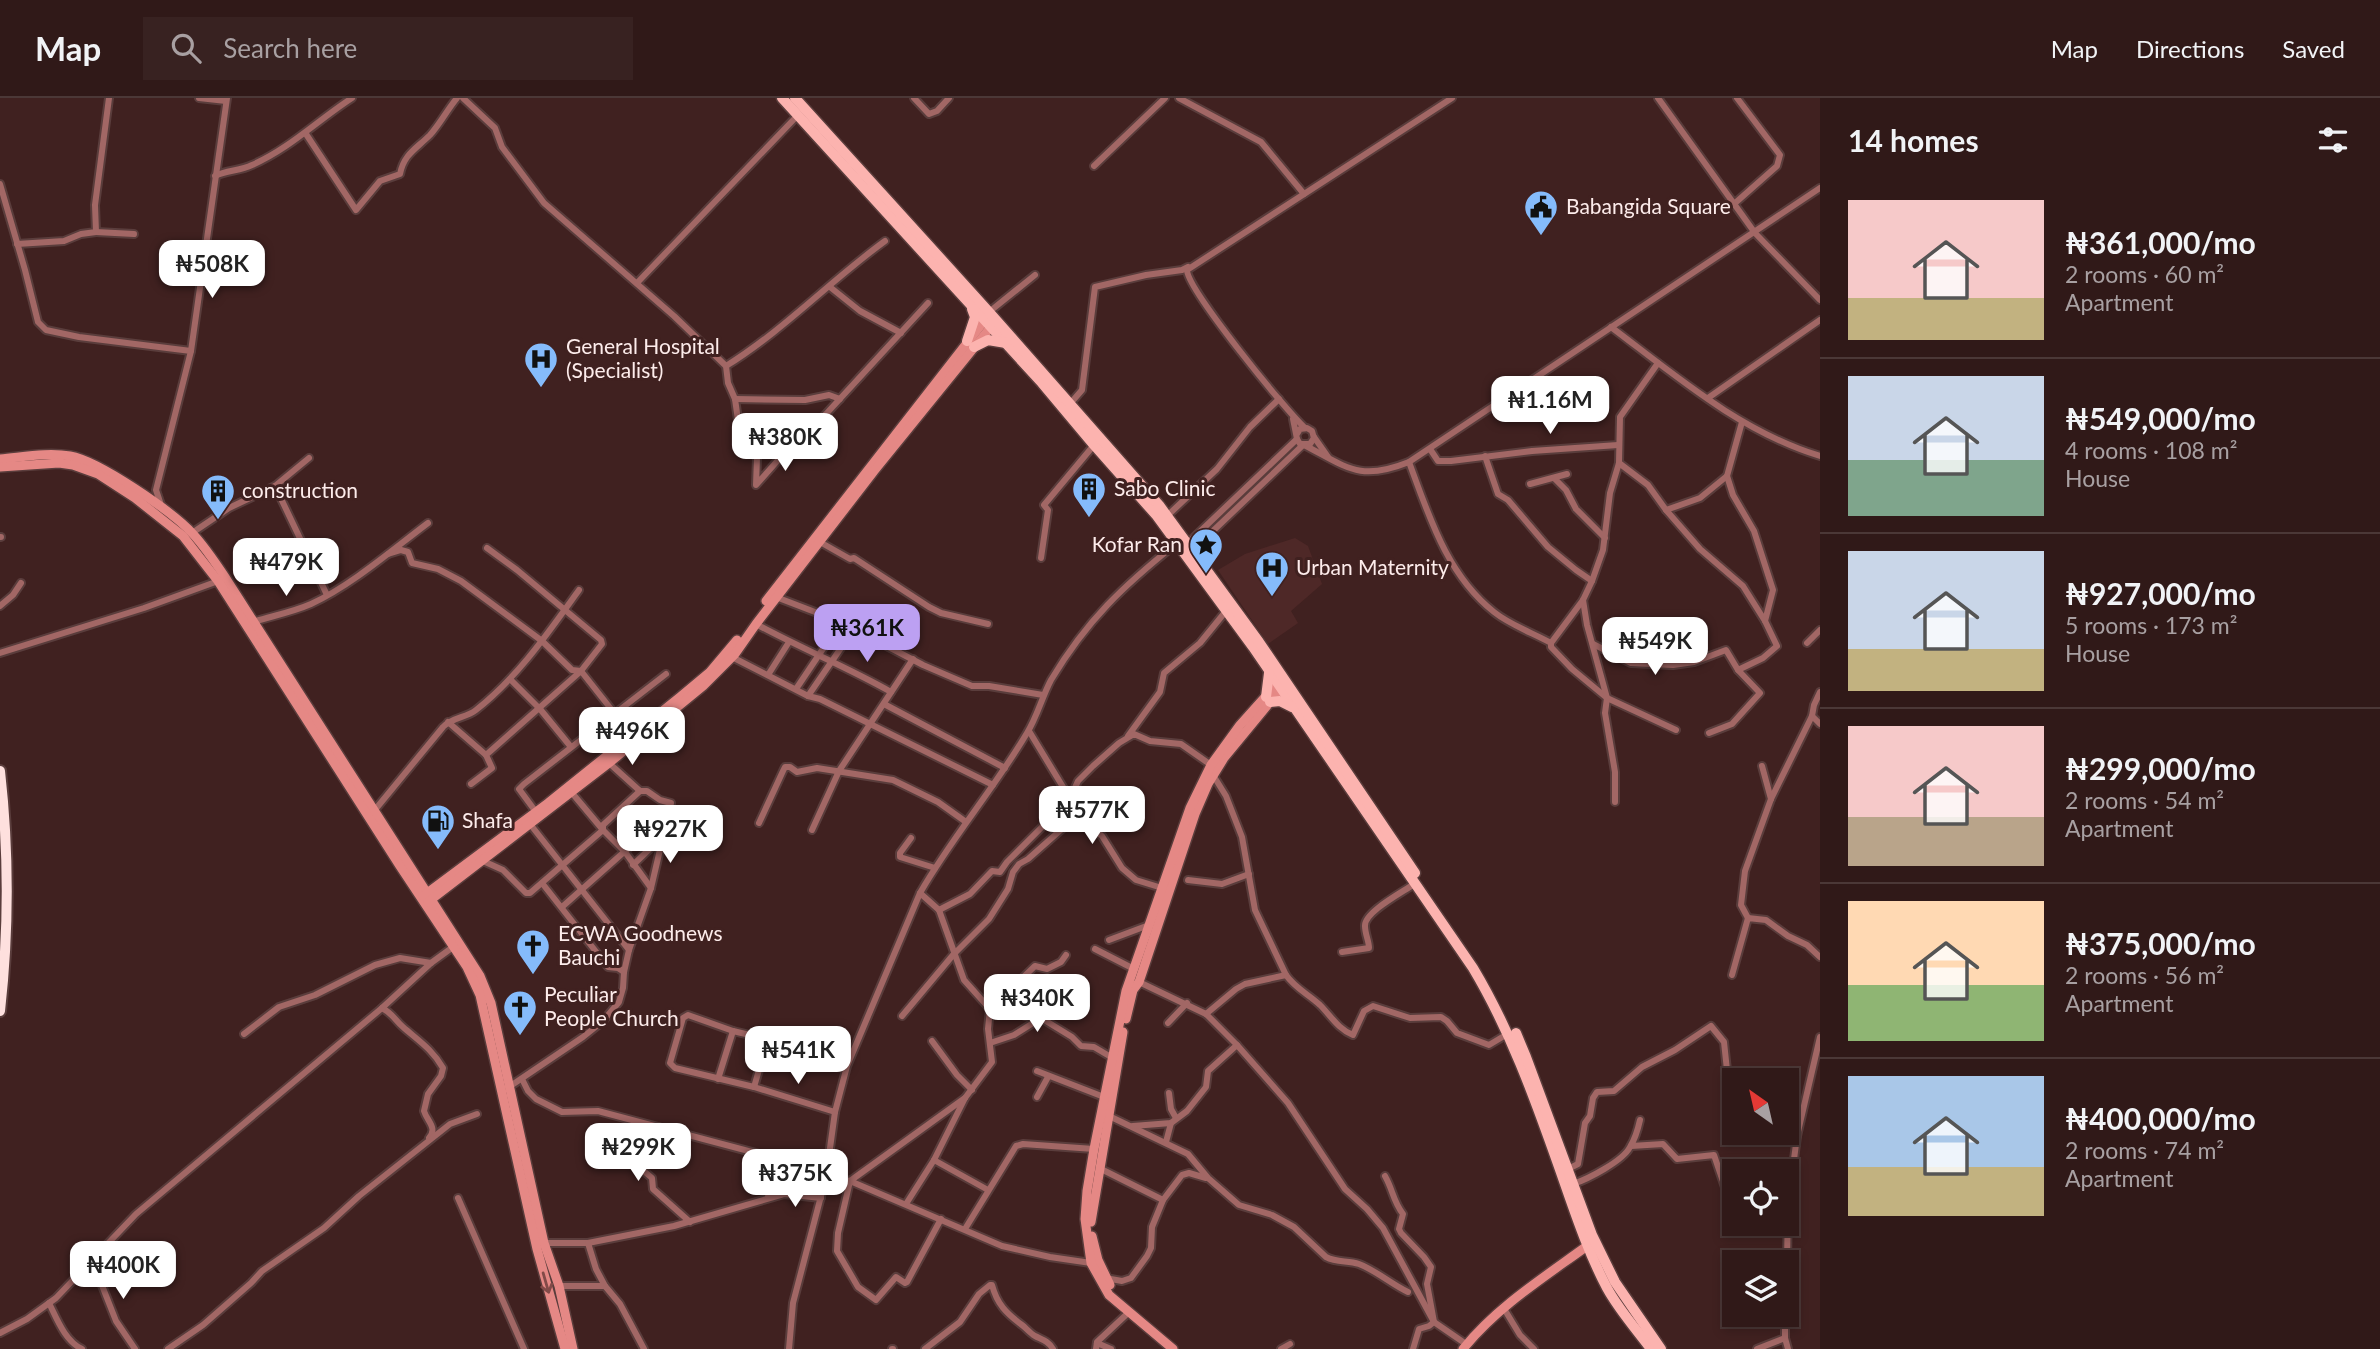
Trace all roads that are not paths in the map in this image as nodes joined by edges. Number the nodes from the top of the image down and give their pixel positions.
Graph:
1 (109, 98) edge
2 (199, 98) edge
3 (352, 98) edge
4 (457, 98) edge
5 (463, 98) edge
6 (782, 98) edge
7 (795, 98) edge
8 (914, 98) edge
9 (949, 98) edge
10 (1165, 98) edge
11 (1179, 98) edge
12 (1452, 98) edge
13 (1658, 98) edge
14 (1737, 98) edge
15 (226, 100) edge
16 (798, 115) junction
17 (306, 134) junction
18 (1094, 166) dead end
19 (215, 176) junction
20 (861, 177) junction
21 (0, 184) edge
22 (1820, 188) edge
23 (1304, 194) junction
24 (1734, 204) junction
25 (96, 232) junction
26 (1755, 233) junction
27 (134, 234) dead end
28 (885, 241) dead end
29 (17, 244) junction
30 (1202, 260) junction
31 (1035, 275) dead end
32 (636, 283) junction
33 (830, 287) junction
34 (1820, 300) edge
35 (928, 303) dead end
36 (971, 305) junction
37 (990, 318) junction
38 (1820, 320) edge
39 (1611, 327) junction
40 (901, 333) junction
41 (1006, 343) junction
42 (971, 344) junction
43 (191, 351) junction
44 (1658, 363) junction
45 (726, 366) junction
46 (1708, 398) junction
47 (735, 399) junction
48 (840, 399) junction
49 (1279, 399) junction
50 (1069, 405) junction
51 (1292, 416) junction
52 (1742, 422) junction
53 (1306, 428) junction
54 (1314, 436) junction
55 (1297, 437) junction
56 (1094, 445) junction
57 (1303, 445) junction
58 (1618, 445) junction
59 (1430, 449) junction
60 (1485, 456) junction
61 (1820, 456) edge
62 (309, 458) dead end
63 (1329, 458) junction
64 (0, 459) edge
65 (46, 459) junction
66 (1409, 463) junction
67 (1619, 463) junction
68 (0, 467) edge
69 (1567, 474) dead end
70 (1727, 476) junction
71 (1555, 479) junction
72 (1530, 484) dead end
73 (275, 486) junction
74 (156, 490) junction
75 (143, 495) junction
76 (162, 508) junction
77 (1666, 510) junction
78 (1167, 516) junction
79 (428, 523) dead end
80 (192, 533) junction
81 (1605, 538) junction
82 (820, 542) junction
83 (1186, 546) junction
84 (487, 548) dead end
85 (388, 554) junction
86 (1041, 558) dead end
87 (222, 579) junction
88 (1592, 581) junction
89 (21, 583) dead end
90 (579, 590) dead end
91 (327, 595) junction
92 (776, 597) junction
93 (1583, 600) junction
94 (0, 606) edge
95 (565, 609) junction
96 (1226, 611) junction
97 (1765, 621) junction
98 (253, 622) junction
99 (841, 622) junction
100 (756, 624) junction
101 (988, 624) dead end
102 (854, 629) junction
103 (1820, 630) edge
104 (542, 640) junction
105 (789, 642) junction
106 (1551, 643) junction
107 (1807, 643) dead end
108 (1593, 644) junction
109 (0, 653) edge
110 (732, 657) junction
111 (818, 657) junction
112 (913, 659) junction
113 (831, 662) junction
114 (1738, 670) junction
115 (581, 671) junction
116 (1269, 672) junction
117 (666, 674) dead end
118 (768, 675) junction
119 (510, 678) junction
120 (1281, 683) junction
121 (796, 690) junction
122 (891, 692) junction
123 (1820, 692) edge
124 (1043, 695) junction
125 (808, 696) junction
126 (1607, 698) junction
127 (1268, 700) junction
128 (884, 704) junction
129 (1293, 708) junction
130 (540, 709) junction
131 (1820, 713) edge
132 (615, 714) junction
133 (1812, 716) junction
134 (448, 722) junction
135 (870, 723) junction
136 (1820, 723) edge
137 (1676, 730) dead end
138 (1029, 731) junction
139 (1709, 733) dead end
140 (1125, 739) junction
141 (625, 741) junction
142 (571, 747) junction
143 (486, 755) junction
144 (609, 763) junction
145 (1762, 766) dead end
146 (1005, 768) junction
147 (1212, 770) junction
148 (0, 771) edge
149 (839, 771) junction
150 (471, 784) dead end
151 (993, 785) junction
152 (640, 791) junction
153 (572, 793) junction
154 (1070, 799) junction
155 (1771, 799) junction
156 (1615, 802) dead end
157 (2, 804) edge
158 (374, 811) junction
159 (536, 812) junction
160 (668, 813) junction
161 (1080, 813) junction
162 (966, 822) junction
163 (759, 823) dead end
164 (530, 824) junction
165 (603, 830) junction
166 (812, 830) dead end
167 (663, 836) junction
168 (911, 838) dead end
169 (625, 852) junction
170 (483, 861) junction
171 (562, 864) junction
172 (634, 866) junction
173 (935, 868) junction
174 (1249, 874) junction
175 (1188, 880) dead end
176 (419, 881) junction
177 (542, 883) junction
178 (1415, 884) junction
179 (443, 886) junction
180 (651, 888) junction
181 (1162, 888) junction
182 (583, 889) junction
183 (920, 893) junction
184 (427, 898) junction
185 (562, 907) junction
186 (939, 910) junction
187 (442, 915) junction
188 (1748, 918) junction
189 (1150, 925) junction
190 (1109, 940) dead end
191 (453, 947) junction
192 (1096, 949) dead end
193 (629, 950) junction
194 (1342, 952) dead end
195 (954, 955) junction
196 (1066, 955) dead end
197 (1820, 957) edge
198 (431, 964) junction
199 (1134, 969) junction
200 (624, 972) junction
201 (1286, 975) junction
202 (1732, 975) dead end
203 (1139, 982) junction
204 (997, 1003) junction
205 (1187, 1003) junction
206 (382, 1008) junction
207 (990, 1009) junction
208 (0, 1011) edge
209 (1206, 1014) junction
210 (902, 1016) dead end
211 (1041, 1018) junction
212 (1168, 1023) dead end
213 (733, 1031) junction
214 (1509, 1033) junction
215 (244, 1034) dead end
216 (1820, 1037) edge
217 (768, 1039) junction
218 (932, 1041) dead end
219 (990, 1043) junction
220 (1237, 1045) junction
221 (800, 1048) dead end
222 (1111, 1057) junction
223 (1727, 1068) edge
224 (1037, 1070) dead end
225 (1048, 1077) junction
226 (522, 1079) junction
227 (718, 1080) junction
228 (754, 1087) junction
229 (505, 1089) junction
230 (972, 1090) junction
231 (1169, 1093) dead end
232 (1037, 1097) dead end
233 (1104, 1097) junction
234 (965, 1098) junction
235 (835, 1112) junction
236 (477, 1114) dead end
237 (1109, 1116) junction
238 (1640, 1120) dead end
239 (1174, 1121) junction
240 (1131, 1126) junction
241 (659, 1127) junction
242 (1799, 1127) edge
243 (426, 1142) junction
244 (1166, 1142) junction
245 (1796, 1145) edge
246 (1631, 1146) junction
247 (1094, 1149) junction
248 (934, 1160) junction
249 (1099, 1168) junction
250 (1568, 1169) junction
251 (1385, 1176) dead end
252 (826, 1177) junction
253 (1208, 1178) junction
254 (1722, 1179) edge
255 (850, 1181) junction
256 (1573, 1184) junction
257 (988, 1190) junction
258 (458, 1198) dead end
259 (768, 1198) junction
260 (821, 1198) junction
261 (1163, 1200) junction
262 (906, 1204) junction
263 (941, 1219) junction
264 (690, 1222) junction
265 (965, 1229) junction
266 (544, 1243) junction
267 (588, 1243) junction
268 (1587, 1246) junction
269 (1787, 1250) edge
270 (92, 1260) junction
271 (1091, 1263) junction
272 (1105, 1278) junction
273 (559, 1286) junction
274 (605, 1286) junction
275 (1408, 1292) dead end
276 (49, 1303) junction
277 (1503, 1307) junction
278 (1128, 1313) junction
279 (1434, 1322) junction
280 (1785, 1327) edge
281 (0, 1333) edge
282 (1785, 1338) junction
283 (1290, 1344) dead end
284 (934, 1346) edge
285 (1096, 1346) edge
286 (1464, 1347) edge
287 (82, 1349) edge
288 (135, 1349) edge
289 (168, 1349) edge
290 (524, 1349) edge
291 (565, 1349) edge
292 (573, 1349) edge
293 (644, 1349) edge
294 (789, 1349) edge
295 (925, 1349) edge
296 (1052, 1349) edge
297 (1111, 1349) edge
298 (1173, 1349) edge
299 (1181, 1349) edge
300 (1281, 1349) edge
301 (1413, 1349) edge
302 (1534, 1349) edge
303 (1651, 1349) edge
304 (1661, 1349) edge
305 (1757, 1349) edge
306 (1788, 1349) edge

1 - 25 street
2 - 15 street
3 - 17 street
4 - 17 street
5 - 32 street
6 - 16 main road
7 - 20 main road
8 - 9 street
10 - 18 street
11 - 23 street
12 - 23 street
13 - 24 street
14 - 24 street
15 - 19 street
16 - 20 main road
16 - 32 street
17 - 19 street
19 - 43 street
20 - 36 main road
20 - 37 main road
21 - 29 street
22 - 26 street
23 - 30 street
24 - 26 street
25 - 27 street
25 - 29 street
26 - 34 street
26 - 39 street
28 - 33 street
29 - 43 street
30 - 49 street
30 - 50 street
31 - 37 street
32 - 45 street
33 - 40 street
33 - 45 street
35 - 40 street
36 - 37 main road
36 - 42 main road
37 - 41 main road
37 - 42 street
37 - 50 main road
38 - 46 street
39 - 44 street
39 - 59 street
40 - 48 street
41 - 42 main road
41 - 56 main road
42 - 82 street
42 - 141 street
43 - 74 street
44 - 46 street
44 - 58 street
45 - 47 street
46 - 52 street
47 - 48 street
47 - 48 street
49 - 51 street
49 - 78 street
50 - 78 main road
51 - 53 street
51 - 55 street
52 - 61 street
52 - 70 street
53 - 54 street
53 - 55 street
54 - 57 street
54 - 63 street
55 - 57 street
55 - 83 street
56 - 83 main road
56 - 86 street
57 - 63 street
57 - 83 street
58 - 60 street
58 - 67 street
59 - 60 street
59 - 66 street
60 - 88 street
62 - 73 street
63 - 66 street
64 - 65 street
65 - 68 street
65 - 75 street
65 - 87 street
66 - 106 street
67 - 77 street
67 - 81 street
69 - 71 street
70 - 77 street
70 - 97 street
71 - 72 street
71 - 81 street
73 - 80 street
73 - 91 street
74 - 75 street
74 - 76 street
75 - 76 street
76 - 80 street
77 - 97 street
78 - 83 main road
79 - 85 street
80 - 87 street
81 - 88 street
82 - 92 street
82 - 101 street
83 - 96 main road
83 - 120 main road
83 - 124 street
84 - 95 street
85 - 91 street
85 - 104 street
87 - 98 street
87 - 109 street
87 - 184 street
88 - 93 street
89 - 94 street
90 - 95 street
91 - 98 street
92 - 99 street
92 - 100 street
93 - 106 street
93 - 108 street
95 - 104 street
95 - 115 street
96 - 116 main road
96 - 140 street
97 - 114 street
98 - 158 street
99 - 102 street
99 - 111 street
100 - 105 street
100 - 110 street
102 - 112 street
102 - 113 street
103 - 107 street
104 - 115 street
104 - 119 street
105 - 111 street
105 - 118 street
106 - 126 street
108 - 114 street
108 - 126 street
110 - 118 street
110 - 144 street
111 - 113 street
111 - 121 street
112 - 122 street
112 - 124 street
113 - 122 street
113 - 125 street
114 - 139 street
115 - 130 street
115 - 132 street
116 - 120 main road
116 - 127 main road
117 - 132 street
118 - 121 street
119 - 130 street
119 - 134 street
120 - 127 street
120 - 129 main road
120 - 250 main road
121 - 125 street
122 - 128 street
123 - 133 street
124 - 138 street
125 - 135 street
126 - 137 street
126 - 156 street
127 - 129 main road
127 - 147 street
128 - 135 street
128 - 146 street
129 - 178 main road
130 - 142 street
130 - 143 street
131 - 133 street
132 - 141 street
132 - 142 street
133 - 136 street
133 - 155 street
134 - 143 street
134 - 158 street
135 - 149 street
135 - 151 street
138 - 146 street
138 - 154 street
140 - 147 street
140 - 154 street
141 - 159 street
142 - 159 street
143 - 150 street
144 - 152 street
144 - 153 street
145 - 155 street
146 - 151 street
147 - 174 street
147 - 181 street
147 - 203 street
148 - 157 highway
149 - 162 street
149 - 163 street
149 - 166 street
151 - 162 street
152 - 160 street
152 - 165 street
153 - 164 street
153 - 165 street
154 - 161 street
154 - 186 street
155 - 188 street
157 - 208 highway
158 - 176 street
159 - 179 street
160 - 167 street
160 - 169 street
161 - 181 street
161 - 195 street
162 - 173 street
164 - 170 street
164 - 171 street
165 - 169 street
165 - 171 street
167 - 172 street
167 - 180 street
168 - 173 street
169 - 172 street
169 - 182 street
170 - 177 street
170 - 179 street
171 - 177 street
171 - 182 street
172 - 180 street
173 - 183 street
174 - 175 street
174 - 201 street
176 - 179 street
176 - 184 street
177 - 185 street
178 - 194 street
178 - 214 main road
179 - 184 street
179 - 187 street
180 - 193 street
181 - 189 street
182 - 185 street
182 - 193 street
183 - 186 street
183 - 235 street
184 - 187 street
184 - 191 street
185 - 200 street
186 - 195 street
187 - 229 street
188 - 197 street
188 - 202 street
189 - 190 street
189 - 199 street
191 - 198 street
191 - 229 street
192 - 199 street
193 - 200 street
195 - 207 street
195 - 210 street
196 - 204 street
198 - 206 street
198 - 215 street
199 - 222 street
200 - 226 street
201 - 209 street
201 - 214 street
203 - 205 street
203 - 237 street
204 - 207 street
204 - 211 street
205 - 209 street
205 - 212 street
206 - 243 street
206 - 270 street
207 - 219 street
209 - 220 street
211 - 219 street
211 - 222 street
213 - 217 street
213 - 227 street
213 - 227 street
214 - 268 main road
216 - 242 street
217 - 221 street
217 - 228 street
218 - 230 street
219 - 230 street
220 - 239 street
220 - 279 street
222 - 233 street
223 - 250 street
224 - 225 street
225 - 232 street
225 - 233 street
226 - 229 street
226 - 241 street
227 - 228 street
228 - 235 street
229 - 266 street
229 -> 291 street
230 - 234 street
231 - 239 street
233 - 247 street
234 - 248 street
234 - 255 street
235 - 252 street
236 - 243 street
237 - 240 street
237 - 249 street
238 - 246 street
239 - 240 street
239 - 244 street
240 - 244 street
241 - 259 street
241 - 264 street
243 - 289 street
244 - 253 street
245 - 269 street
246 - 254 street
246 - 256 street
247 - 257 street
247 - 271 street
248 - 257 street
248 - 262 street
249 - 261 street
249 - 272 street
250 - 256 main road
251 - 279 street
252 - 255 street
252 - 260 street
253 - 261 street
253 - 275 street
255 - 262 street
255 - 263 street
256 - 304 main road
257 - 265 street
258 - 290 street
259 - 260 street
259 - 264 street
260 - 294 street
261 - 272 street
262 - 263 street
263 - 265 street
264 - 267 street
265 - 271 street
266 - 267 street
266 - 273 street
267 - 274 street
268 - 277 street
268 - 303 main road
270 - 276 street
270 - 288 street
271 - 278 street
272 - 299 street
273 - 274 street
273 - 292 street
274 - 293 street
276 - 281 street
276 - 287 street
277 - 286 street
277 - 302 street
278 - 285 street
278 - 298 street
279 - 286 street
279 - 301 street
280 - 282 street
282 - 305 street
282 - 306 street
283 - 300 street
284 - 295 street
284 - 296 street
285 - 297 street

